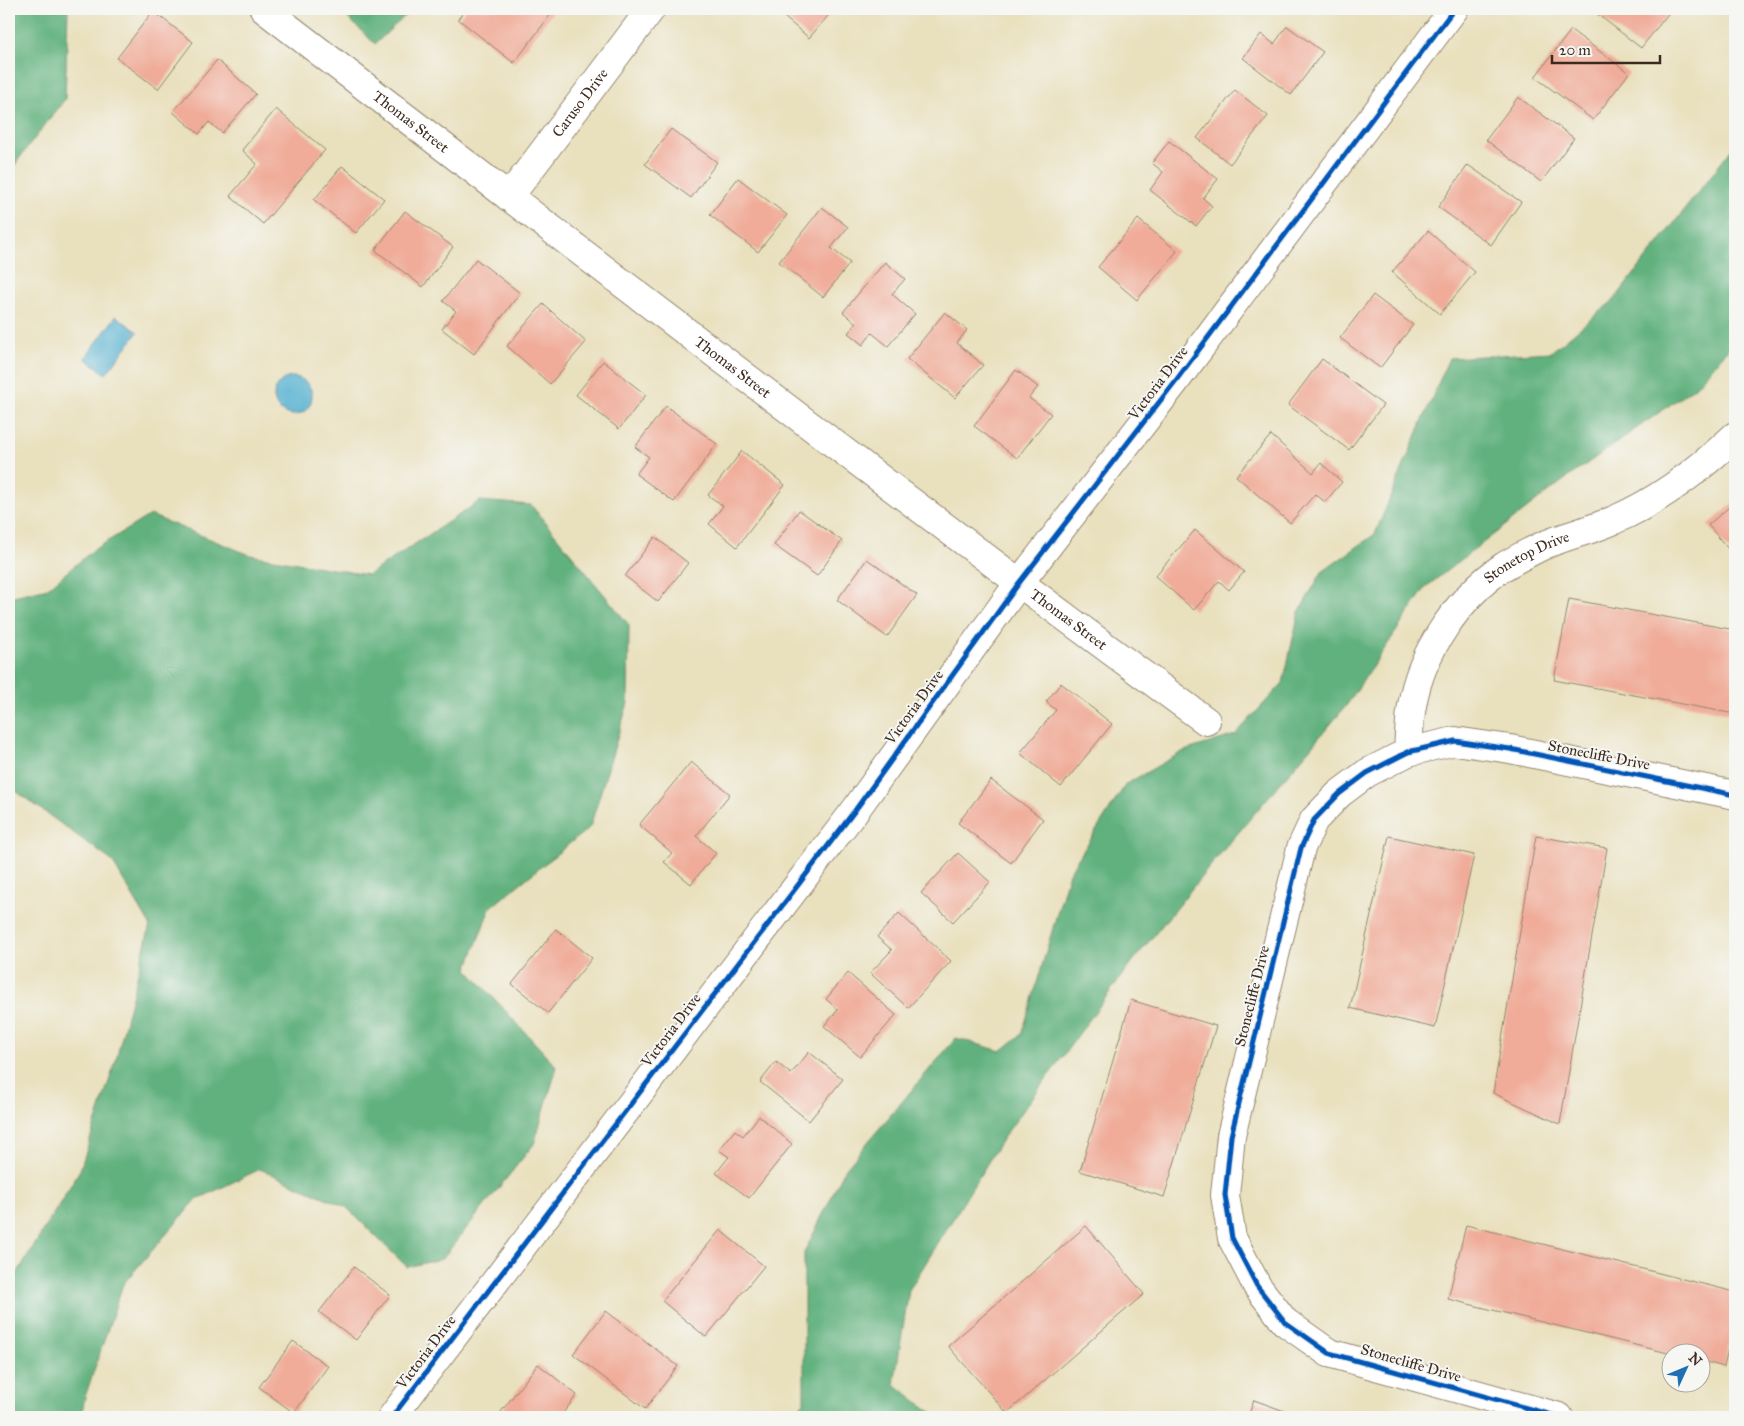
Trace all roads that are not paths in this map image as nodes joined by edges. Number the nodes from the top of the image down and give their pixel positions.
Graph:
1 (264, 9) edge
2 (651, 9) edge
3 (1454, 9) edge
4 (509, 197) junction
5 (1735, 436) edge
6 (1018, 583) junction
7 (1206, 721) dead end
8 (1408, 752) junction
9 (1735, 795) edge
10 (392, 1417) edge
11 (1559, 1417) edge

1 - 4 street, Thomas Street
2 - 4 street, Caruso Drive
3 - 6 street, Victoria Drive
4 - 6 street, Thomas Street
5 - 8 street, Stonetop Drive
6 - 7 street, Thomas Street
6 - 10 street, Victoria Drive
8 - 9 street, Stonecliffe Drive
8 - 11 street, Stonecliffe Drive

